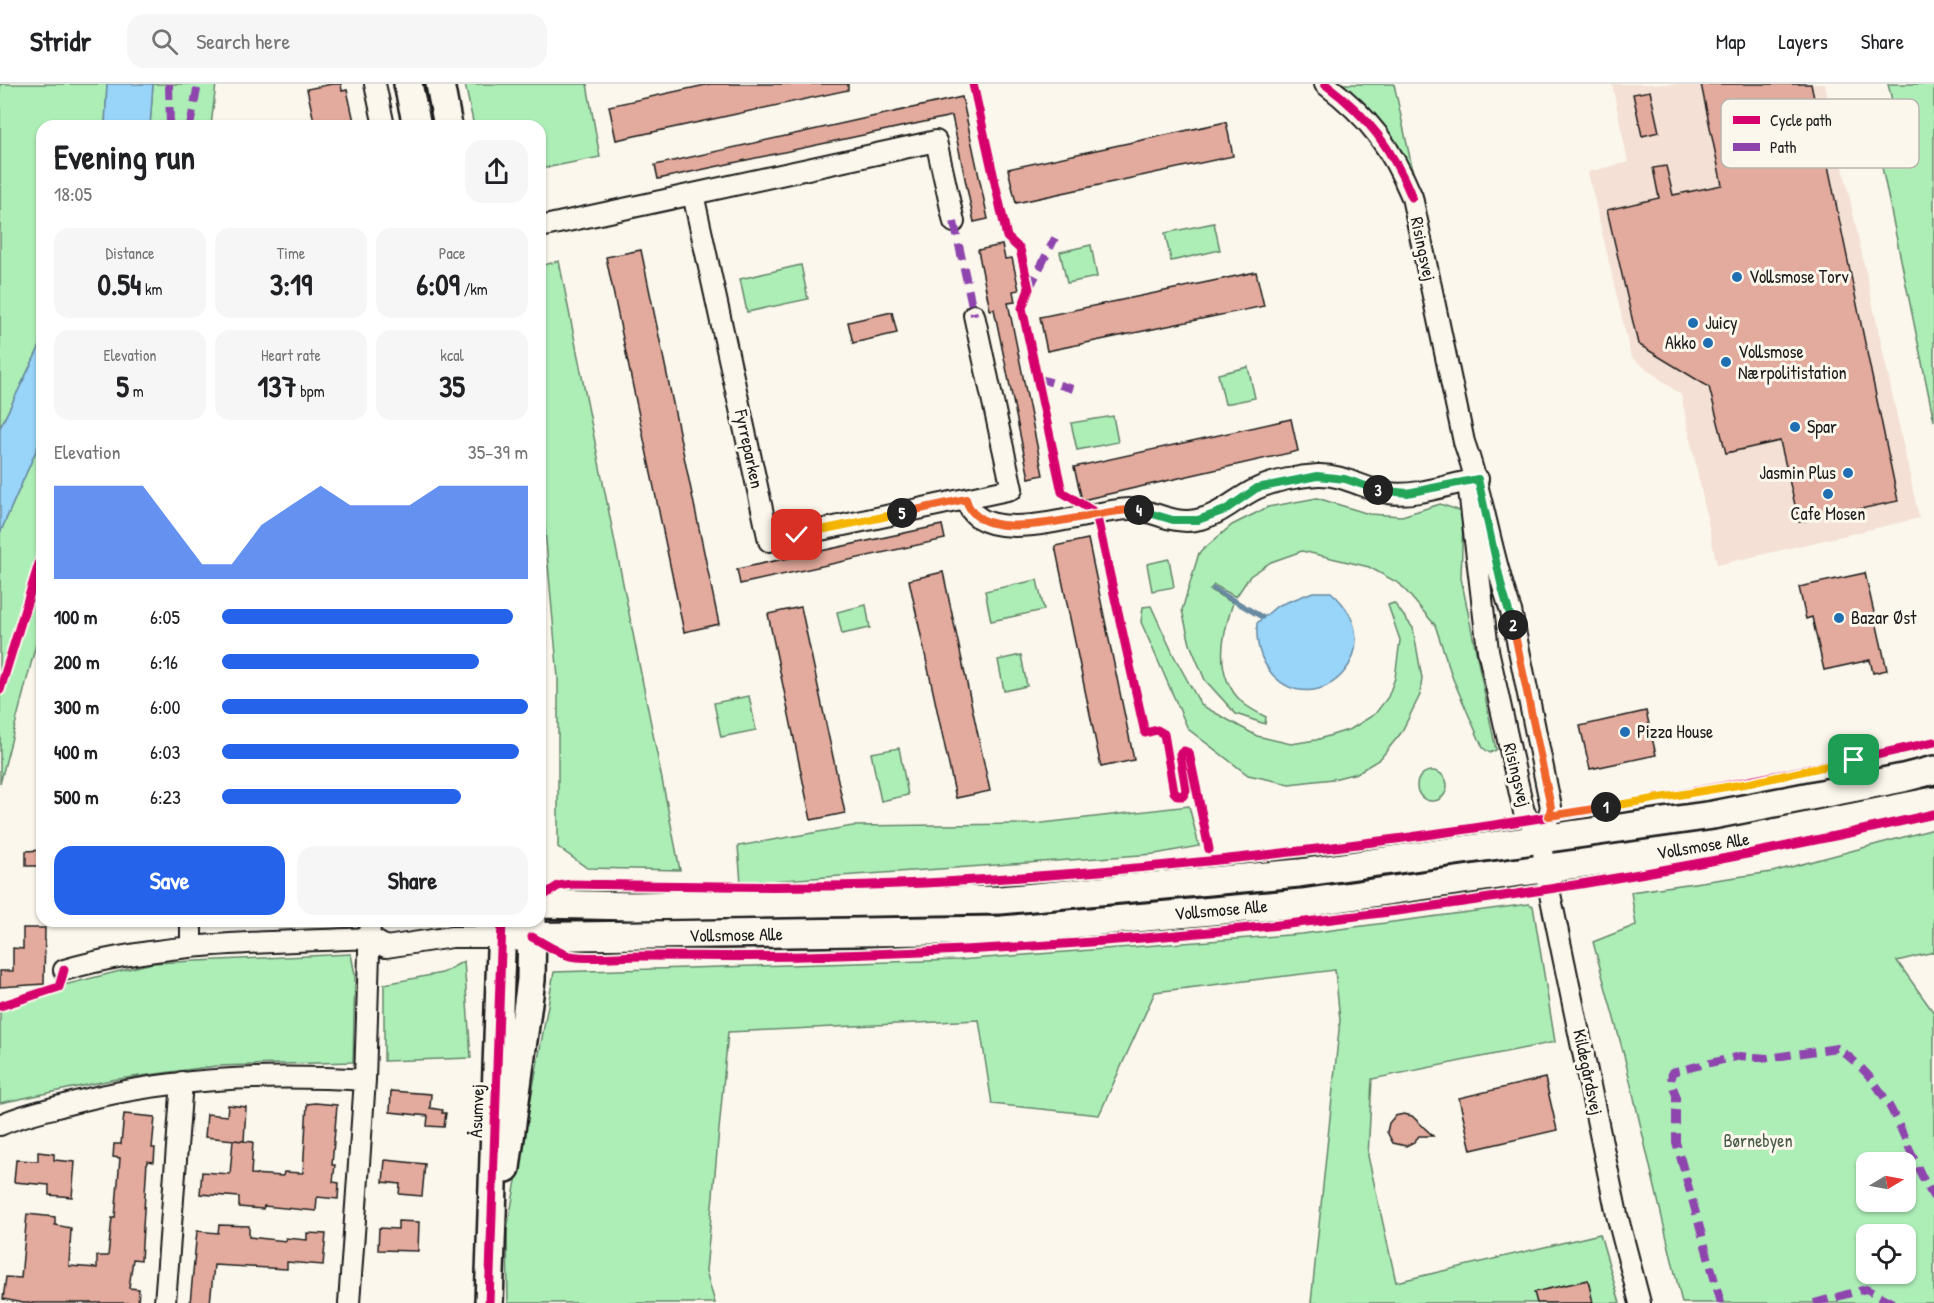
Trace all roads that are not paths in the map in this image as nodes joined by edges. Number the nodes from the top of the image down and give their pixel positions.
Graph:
1 (375, 84) edge
2 (408, 84) edge
3 (440, 84) edge
4 (1325, 84) edge
5 (383, 120) edge
6 (416, 120) edge
7 (447, 120) edge
8 (693, 194) junction
9 (954, 222) dead end
10 (546, 226) edge
11 (974, 315) dead end
12 (1473, 480) junction
13 (966, 499) junction
14 (1934, 770) edge
15 (1934, 801) edge
16 (1542, 840) junction
17 (1545, 870) junction
18 (546, 904) edge
19 (191, 927) edge
20 (501, 929) edge
21 (532, 929) edge
22 (370, 930) edge
23 (191, 947) junction
24 (64, 970) dead end
25 (365, 1080) junction
26 (182, 1082) junction
27 (0, 1125) edge
28 (490, 1273) junction
29 (165, 1303) edge
30 (349, 1303) edge
31 (489, 1303) edge
32 (1640, 1303) edge

1 - 5 street
2 - 6 street
3 - 7 street
4 - 12 street, Risingsvej
8 - 9 street
8 - 10 street
8 - 13 street, Fyrreparken
11 - 13 street, Fyrreparken
12 - 13 street
12 - 16 street, Risingsvej
12 - 16 street, Risingsvej
14 - 16 street, Vollsmose Alle
15 - 17 street, Vollsmose Alle
16 - 17 street, Kildegårdsvej
16 - 18 street, Vollsmose Alle
17 - 21 street, Vollsmose Alle
17 - 32 street, Kildegårdsvej
19 - 23 street
20 - 21 street, Vollsmose Alle
20 - 22 street
20 - 28 street, Åsumvej
21 - 28 street, Åsumvej
22 - 23 street
22 - 25 street
23 - 24 street
25 - 26 street
25 - 30 street
26 - 27 street
26 - 29 street
28 - 31 street, Åsumvej

